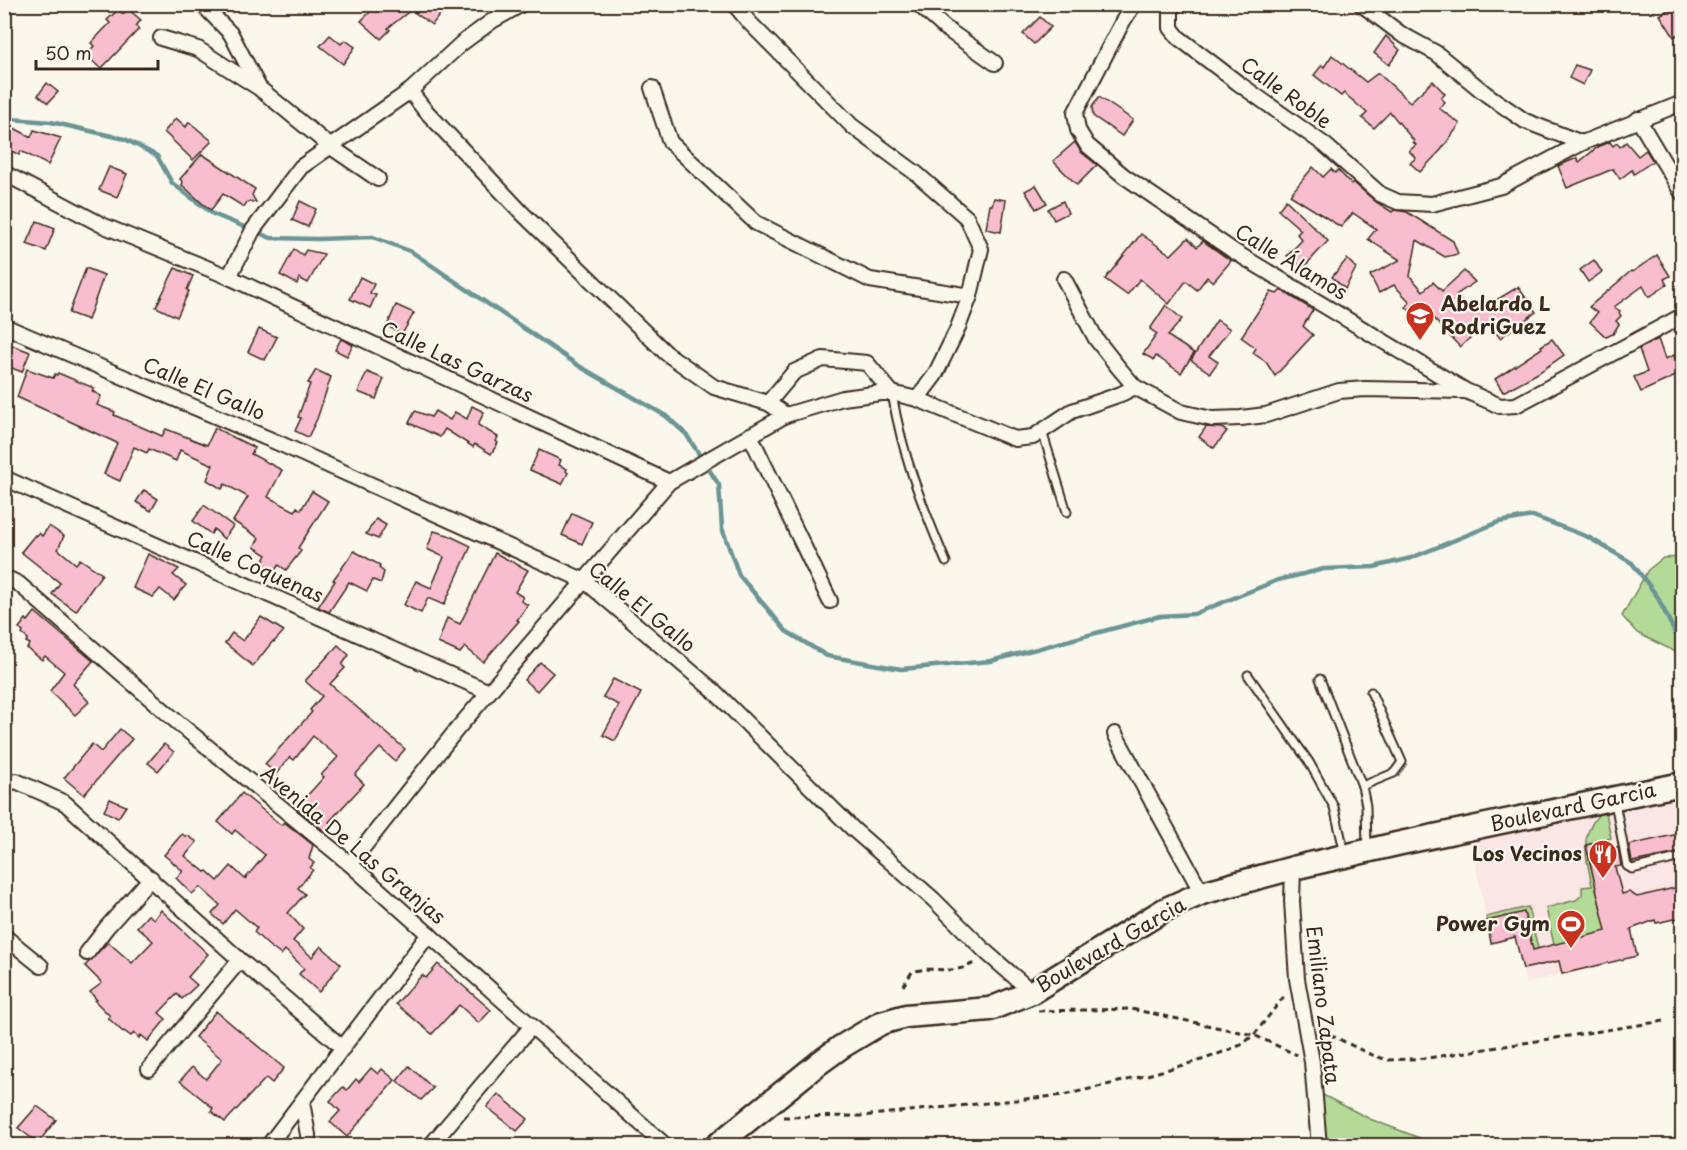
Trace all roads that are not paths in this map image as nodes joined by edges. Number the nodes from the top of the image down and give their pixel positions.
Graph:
1 (202, 4) edge
2 (522, 4) edge
3 (734, 4) edge
4 (918, 4) edge
5 (1134, 4) edge
6 (1171, 4) edge
7 (1361, 4) edge
8 (161, 38) dead end
9 (994, 63) dead end
10 (260, 88) junction
11 (652, 88) dead end
12 (410, 91) junction
13 (1683, 103) edge
14 (1638, 119) junction
15 (1582, 142) junction
16 (331, 147) junction
17 (4, 173) edge
18 (378, 179) dead end
19 (1683, 193) edge
20 (229, 277) junction
21 (1064, 279) dead end
22 (970, 296) junction
23 (1683, 316) edge
24 (4, 326) edge
25 (1135, 387) junction
26 (1466, 391) junction
27 (892, 393) junction
28 (917, 399) junction
29 (768, 403) junction
30 (786, 415) junction
31 (1042, 431) junction
32 (750, 435) junction
33 (4, 478) edge
34 (669, 482) junction
35 (1066, 512) dead end
36 (946, 562) dead end
37 (585, 581) junction
38 (8, 582) edge
39 (830, 601) dead end
40 (1248, 675) dead end
41 (1320, 679) dead end
42 (489, 692) junction
43 (1371, 692) dead end
44 (1115, 734) dead end
45 (10, 782) edge
46 (1683, 784) edge
47 (1362, 786) junction
48 (1614, 799) junction
49 (1356, 854) junction
50 (1683, 857) edge
51 (350, 864) junction
52 (1293, 868) junction
53 (151, 878) junction
54 (1202, 893) junction
55 (429, 934) junction
56 (4, 936) edge
57 (87, 953) dead end
58 (240, 960) junction
59 (41, 966) dead end
60 (1030, 1001) junction
61 (532, 1026) junction
62 (343, 1048) junction
63 (149, 1069) dead end
64 (302, 1102) junction
65 (4, 1143) edge
66 (9, 1146) edge
67 (268, 1146) edge
68 (310, 1146) edge
69 (430, 1146) edge
70 (666, 1146) edge
71 (716, 1146) edge
72 (1319, 1146) edge

1 - 10 street
2 - 12 street
3 - 22 street
4 - 9 street
5 - 26 street, Calle Álamos
6 - 15 street, Calle Roble
7 - 15 street
8 - 10 street
10 - 16 street
11 - 22 street
12 - 16 street
12 - 29 street
13 - 14 street
14 - 15 street
14 - 19 street
16 - 18 street
16 - 20 street
17 - 20 street, Calle Las Garzas
20 - 34 street, Calle Las Garzas
21 - 25 street
22 - 28 street
23 - 26 street, Calle Álamos
24 - 37 street, Calle El Gallo
25 - 26 street
25 - 31 street
27 - 28 street
27 - 29 street
27 - 30 street
27 - 36 lane
28 - 31 street
29 - 30 street
30 - 32 street
31 - 35 lane
32 - 34 street
32 - 39 street
33 - 42 street, Calle Coquenas
34 - 37 street
37 - 42 street
37 - 60 street, Calle El Gallo
38 - 51 street, Avenida De Las Granjas
40 - 49 lane
41 - 47 lane
42 - 51 street
43 - 47 lane
44 - 54 street
45 - 53 street
46 - 48 main road, Boulevard Garcia
47 - 49 lane
48 - 49 main road, Boulevard Garcia
48 - 50 lane
49 - 52 main road, Boulevard Garcia
51 - 55 street, Avenida De Las Granjas
52 - 54 main road, Boulevard Garcia
52 - 72 street, Emiliano Zapata
53 - 57 street
53 - 58 street
54 - 60 main road, Boulevard Garcia
55 - 61 street, Avenida De Las Granjas
55 - 62 street
56 - 59 street
58 - 62 street
58 - 63 street
60 - 71 main road, Boulevard Garcia
61 - 69 street
61 - 70 street, Avenida De Las Granjas
62 - 64 street
64 - 67 street
64 - 68 street
65 - 66 street

